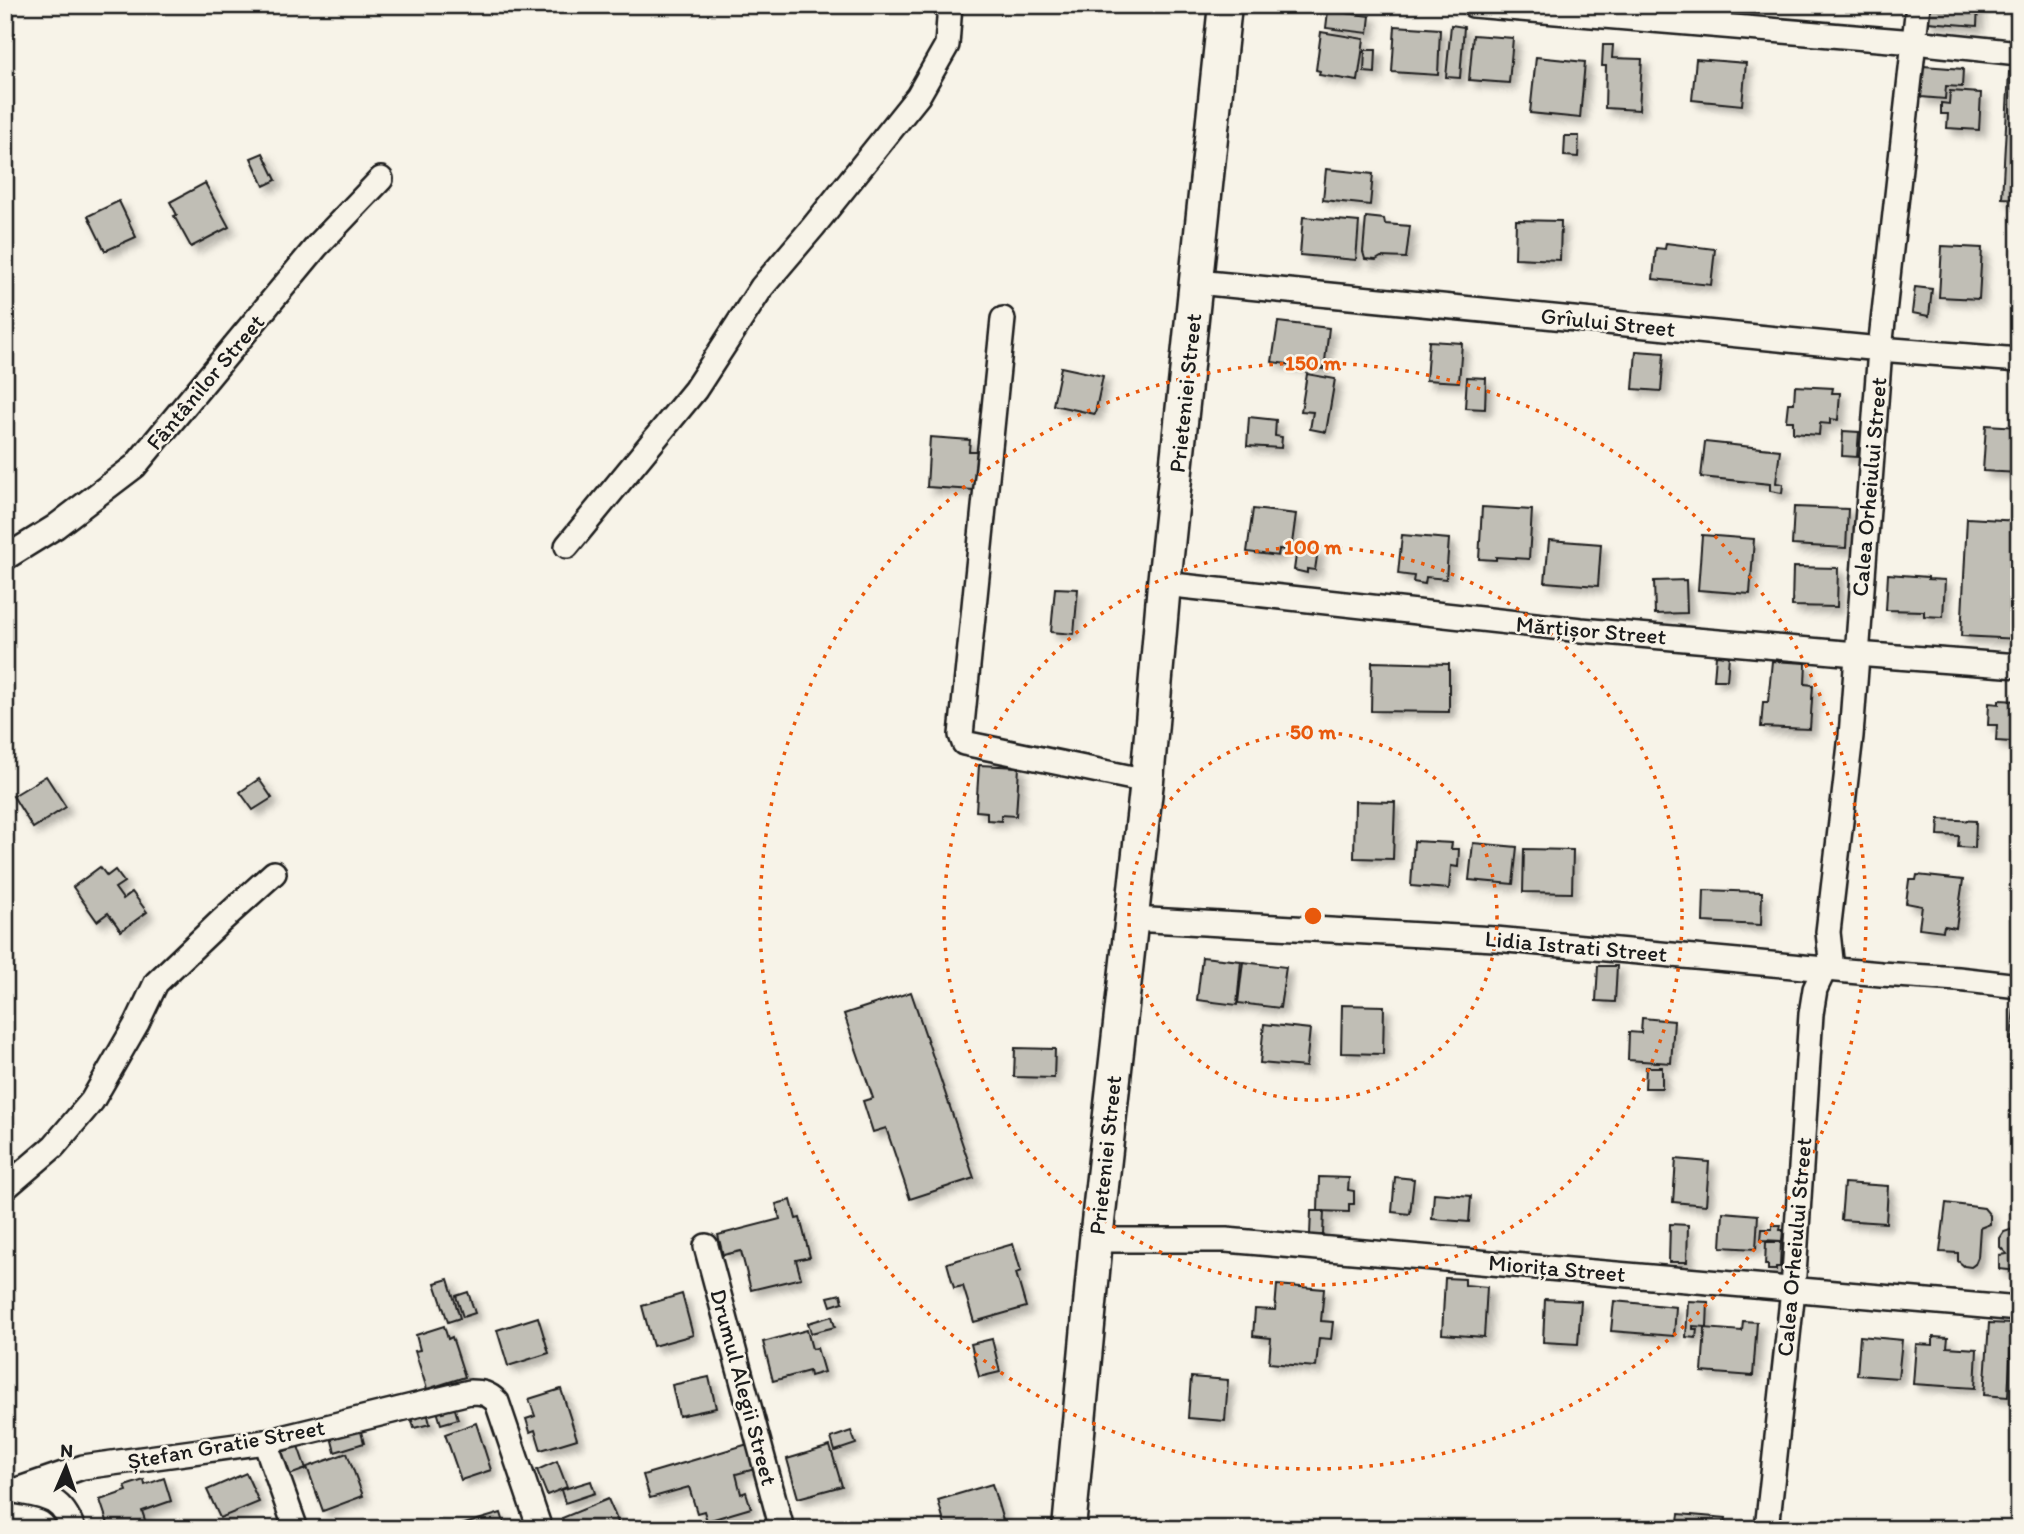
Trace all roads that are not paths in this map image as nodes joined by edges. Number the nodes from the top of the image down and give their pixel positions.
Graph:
1 (950, 5) edge
2 (1226, 5) edge
3 (1473, 5) edge
4 (1918, 5) edge
5 (1914, 42) junction
6 (2019, 52) edge
7 (382, 179) dead end
8 (1197, 282) junction
9 (1003, 319) dead end
10 (1880, 349) junction
11 (2019, 360) edge
12 (566, 546) dead end
13 (5, 558) edge
14 (1164, 583) junction
15 (1856, 654) junction
16 (2019, 666) edge
17 (1147, 781) junction
18 (274, 873) dead end
19 (1132, 919) junction
20 (1828, 968) junction
21 (2019, 986) edge
22 (5, 1188) edge
23 (1096, 1240) junction
24 (706, 1246) dead end
25 (1793, 1290) junction
26 (2019, 1309) edge
27 (265, 1442) junction
28 (10, 1493) edge
29 (73, 1529) edge
30 (296, 1529) edge
31 (540, 1529) edge
32 (782, 1529) edge
33 (1069, 1529) edge
34 (1767, 1529) edge

1 - 12 street
2 - 8 street, Prieteniei Street
3 - 5 street
4 - 5 street, Calea Orheiului Street
5 - 6 street
5 - 10 street, Calea Orheiului Street
7 - 13 street, Fântânilor Street
8 - 10 street, Grîului Street
8 - 14 street, Prieteniei Street
9 - 17 street
10 - 11 street, Grîului Street
10 - 15 street, Calea Orheiului Street
14 - 15 street, Mărțișor Street
14 - 17 street, Prieteniei Street
15 - 16 street, Mărțișor Street
15 - 20 street, Calea Orheiului Street
17 - 19 street, Prieteniei Street
18 - 22 street
19 - 20 street, Lidia Istrati Street
19 - 23 street, Prieteniei Street
20 - 21 street, Lidia Istrati Street
20 - 25 street, Calea Orheiului Street
23 - 25 street, Miorița Street
23 - 33 street, Prieteniei Street
24 - 32 street, Drumul Alegii Street
25 - 26 street, Miorița Street
25 - 34 street, Calea Orheiului Street
27 - 28 street, Ștefan Gratie Street
27 - 30 street
27 - 31 street, Ștefan Gratie Street
28 - 29 street

